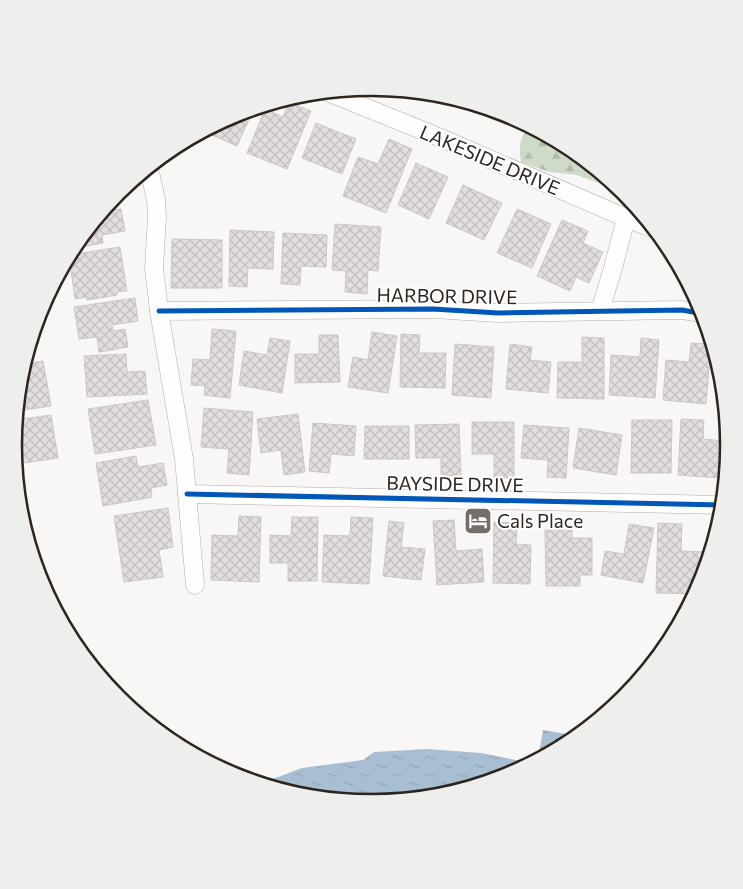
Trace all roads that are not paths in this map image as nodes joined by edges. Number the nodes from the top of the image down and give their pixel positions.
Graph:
1 (339, 97) edge
2 (150, 175) edge
3 (626, 218) junction
4 (642, 224) edge
5 (159, 311) junction
6 (600, 311) junction
7 (694, 312) edge
8 (187, 494) junction
9 (715, 505) edge
10 (194, 584) dead end

1 - 3 street, LAKESIDE DRIVE
2 - 5 street
3 - 4 street, LAKESIDE DRIVE
3 - 6 street
5 - 6 street, HARBOR DRIVE
5 - 8 street
6 - 7 street, HARBOR DRIVE
8 - 9 street, BAYSIDE DRIVE
8 - 10 street

